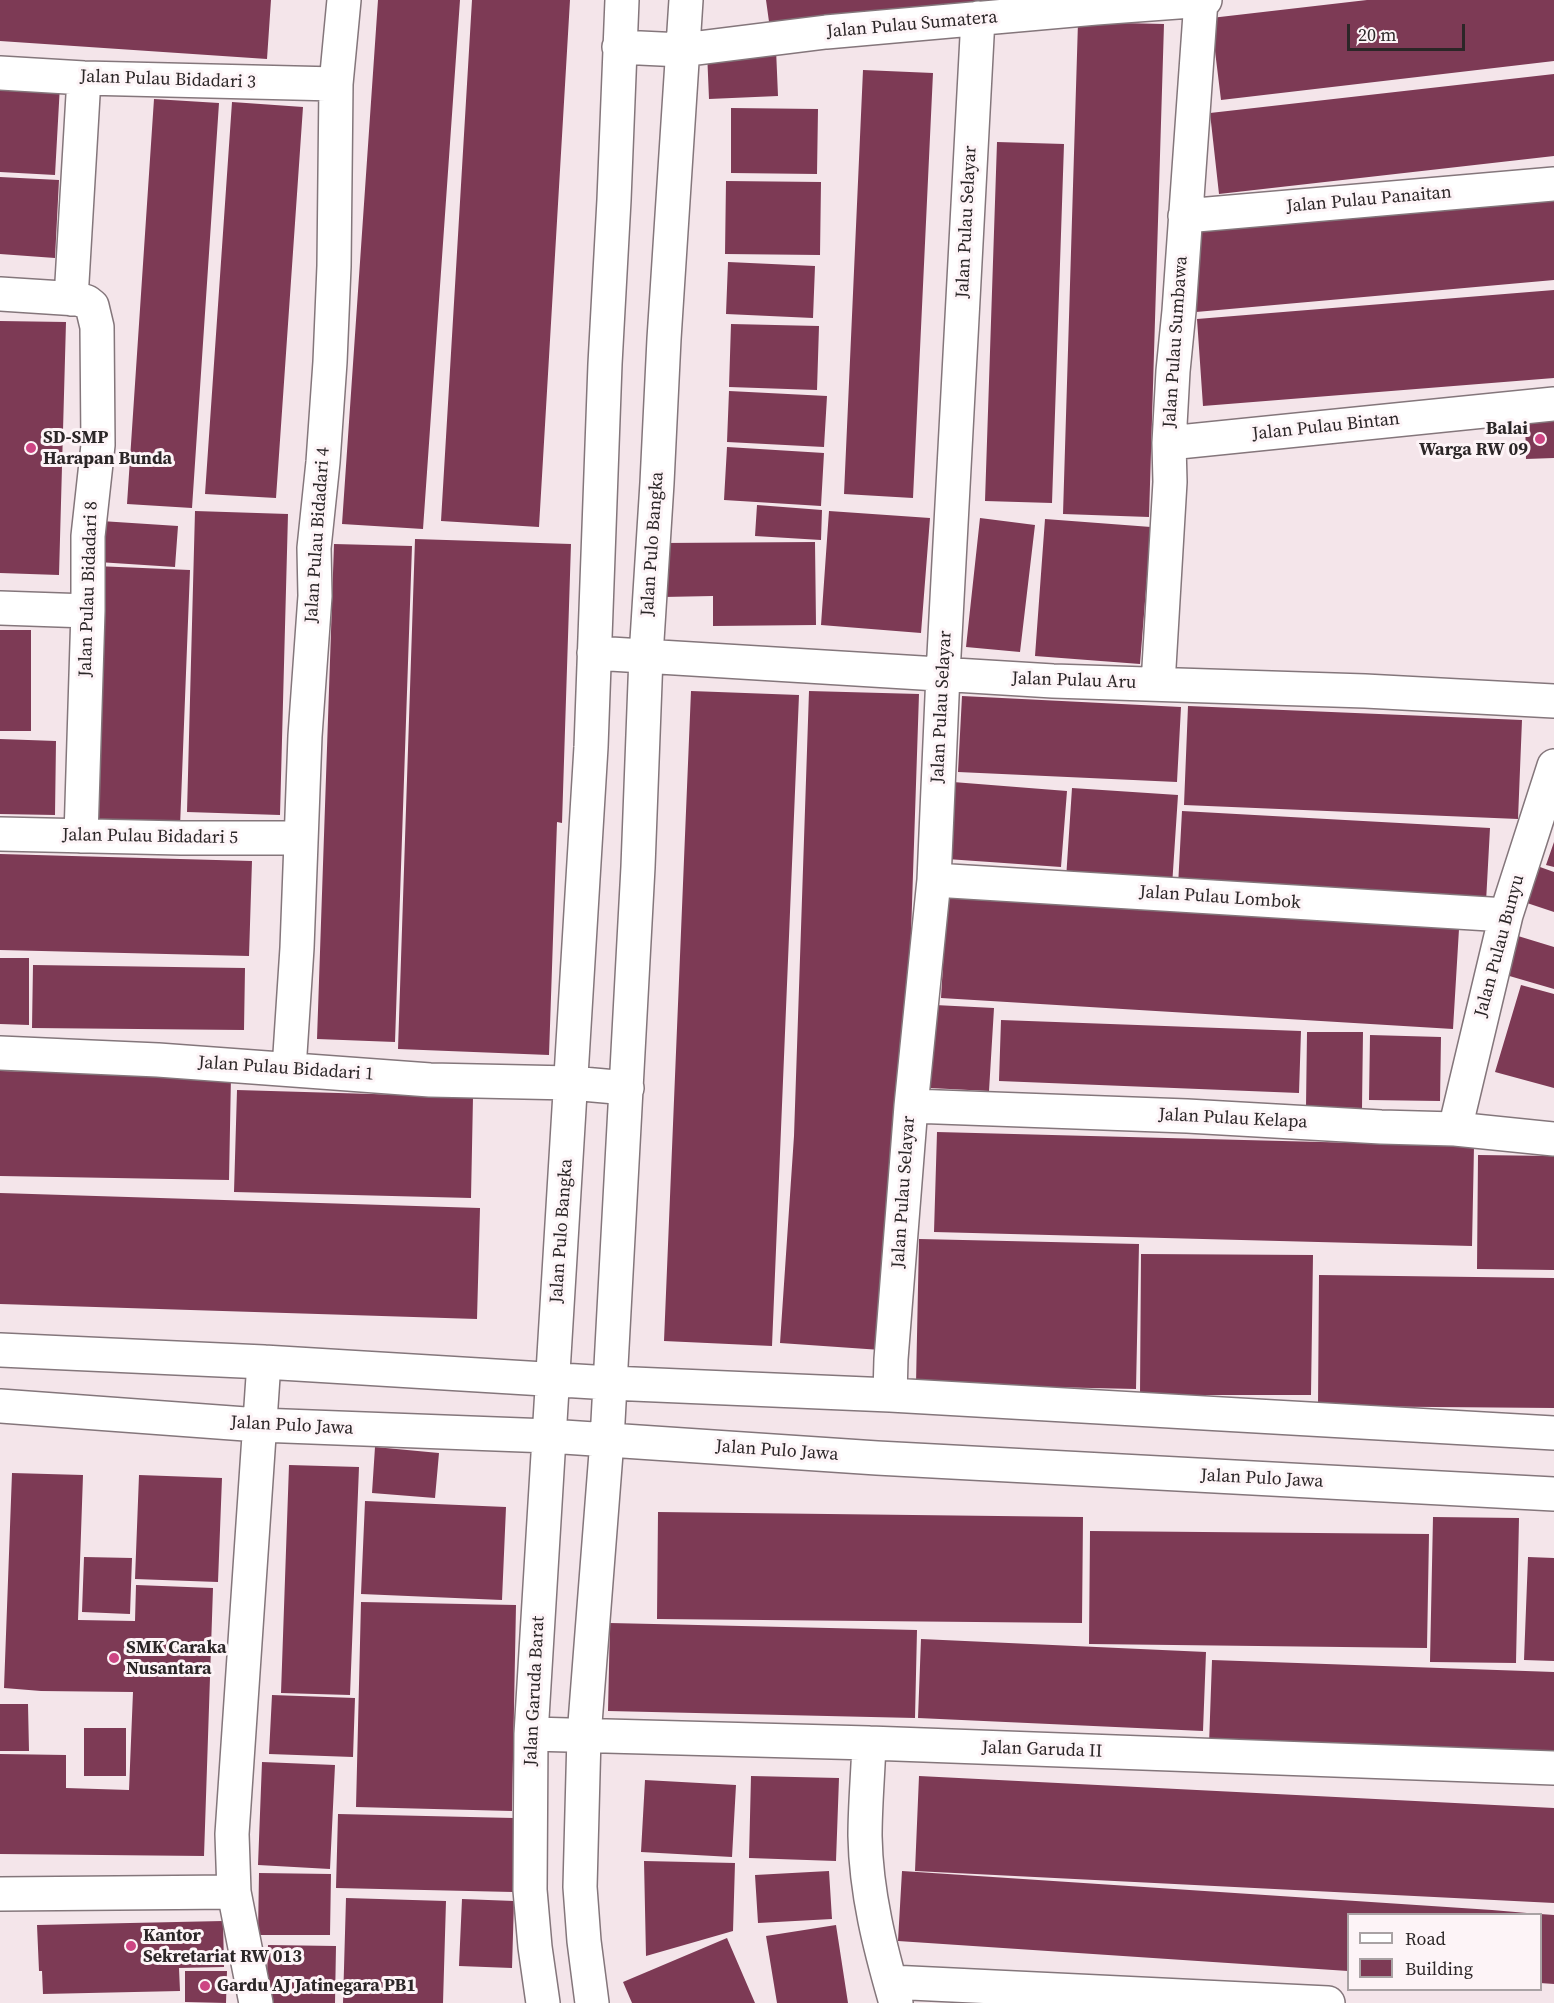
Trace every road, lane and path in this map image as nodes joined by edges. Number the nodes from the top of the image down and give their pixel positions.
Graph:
1 (344, 0) edge
2 (622, 0) edge
3 (686, 0) edge
4 (1203, 0) edge
5 (978, 18) junction
6 (619, 47) junction
7 (682, 50) junction
8 (0, 73) edge
9 (84, 78) junction
10 (336, 84) junction
11 (1554, 184) edge
12 (1185, 216) junction
13 (0, 294) edge
14 (82, 303) junction
15 (1554, 404) edge
16 (1169, 444) junction
17 (0, 608) edge
18 (88, 611) junction
19 (594, 653) junction
20 (646, 656) junction
21 (943, 674) junction
22 (1158, 684) junction
23 (1554, 701) edge
24 (1554, 766) edge
25 (0, 834) edge
26 (81, 836) junction
27 (301, 838) junction
28 (934, 880) junction
29 (1506, 915) junction
30 (0, 1053) edge
31 (289, 1069) junction
32 (571, 1083) junction
33 (627, 1088) junction
34 (911, 1106) junction
35 (1455, 1129) junction
36 (1554, 1139) edge
37 (0, 1350) edge
38 (264, 1362) junction
39 (553, 1379) junction
40 (610, 1383) junction
41 (890, 1395) junction
42 (0, 1406) edge
43 (259, 1425) junction
44 (1554, 1434) edge
45 (549, 1436) junction
46 (607, 1440) junction
47 (1554, 1494) edge
48 (531, 1734) junction
49 (584, 1736) junction
50 (869, 1743) junction
51 (1554, 1768) edge
52 (234, 1892) junction
53 (0, 1894) edge
54 (893, 1993) edge
55 (256, 2003) edge
56 (543, 2003) edge
57 (592, 2003) edge
58 (1328, 2003) edge

1 - 10 street, Jalan Pulau Bidadari 4
2 - 6 street, Jalan Pulo Bangka
3 - 7 street, Jalan Pulo Bangka
4 - 5 street, Jalan Pulau Sumatera
4 - 12 street, Jalan Pulau Sumbawa
5 - 7 street, Jalan Pulau Sumatera
5 - 21 street, Jalan Pulau Selayar
6 - 7 street, Jalan Pulau Sumatera
6 - 19 street, Jalan Pulo Bangka
7 - 20 street, Jalan Pulo Bangka
8 - 9 street, Jalan Pulau Bidadari 3
9 - 10 street, Jalan Pulau Bidadari 3
9 - 14 street, Jalan Pulau Bidadari 8
10 - 27 street, Jalan Pulau Bidadari 4
11 - 12 street, Jalan Pulau Panaitan
12 - 16 street, Jalan Pulau Sumbawa
13 - 14 street
14 - 18 street, Jalan Pulau Bidadari 8
15 - 16 street, Jalan Pulau Bintan
16 - 22 street, Jalan Pulau Sumbawa
17 - 18 street
18 - 26 street, Jalan Pulau Bidadari 8
19 - 20 street, Jalan Pulau Aru
19 - 32 street, Jalan Pulo Bangka
20 - 21 street, Jalan Pulau Aru
20 - 33 street, Jalan Pulo Bangka
21 - 22 street, Jalan Pulau Aru
21 - 28 street, Jalan Pulau Selayar
22 - 23 street, Jalan Pulau Aru
24 - 29 street, Jalan Pulau Bunyu
25 - 26 street, Jalan Pulau Bidadari 5
26 - 27 street, Jalan Pulau Bidadari 5
27 - 31 street, Jalan Pulau Bidadari 4
28 - 29 street, Jalan Pulau Lombok
28 - 34 street, Jalan Pulau Selayar
29 - 35 street, Jalan Pulau Bunyu
30 - 31 street, Jalan Pulau Bidadari 1
31 - 32 street, Jalan Pulau Bidadari 1
32 - 33 street
32 - 39 street, Jalan Pulo Bangka
33 - 40 street, Jalan Pulo Bangka
34 - 35 street, Jalan Pulau Kelapa
34 - 41 street, Jalan Pulau Selayar
35 - 36 street, Jalan Pulau Kelapa
37 - 38 street
38 - 39 street
38 - 43 street
39 - 40 street
39 - 45 street, Jalan Garuda Barat
40 - 41 street
40 - 46 street
41 - 44 street
42 - 43 street, Jalan Pulo Jawa
43 - 45 street, Jalan Pulo Jawa
43 - 52 street
45 - 46 street, Jalan Pulo Jawa
45 - 48 street, Jalan Garuda Barat
46 - 47 street, Jalan Pulo Jawa
46 - 49 street
48 - 49 street, Jalan Garuda II
48 - 56 street, Jalan Garuda Barat
49 - 50 street, Jalan Garuda II
49 - 57 street
50 - 51 street, Jalan Garuda II
50 - 54 street
52 - 53 street
52 - 55 street
54 - 58 street

